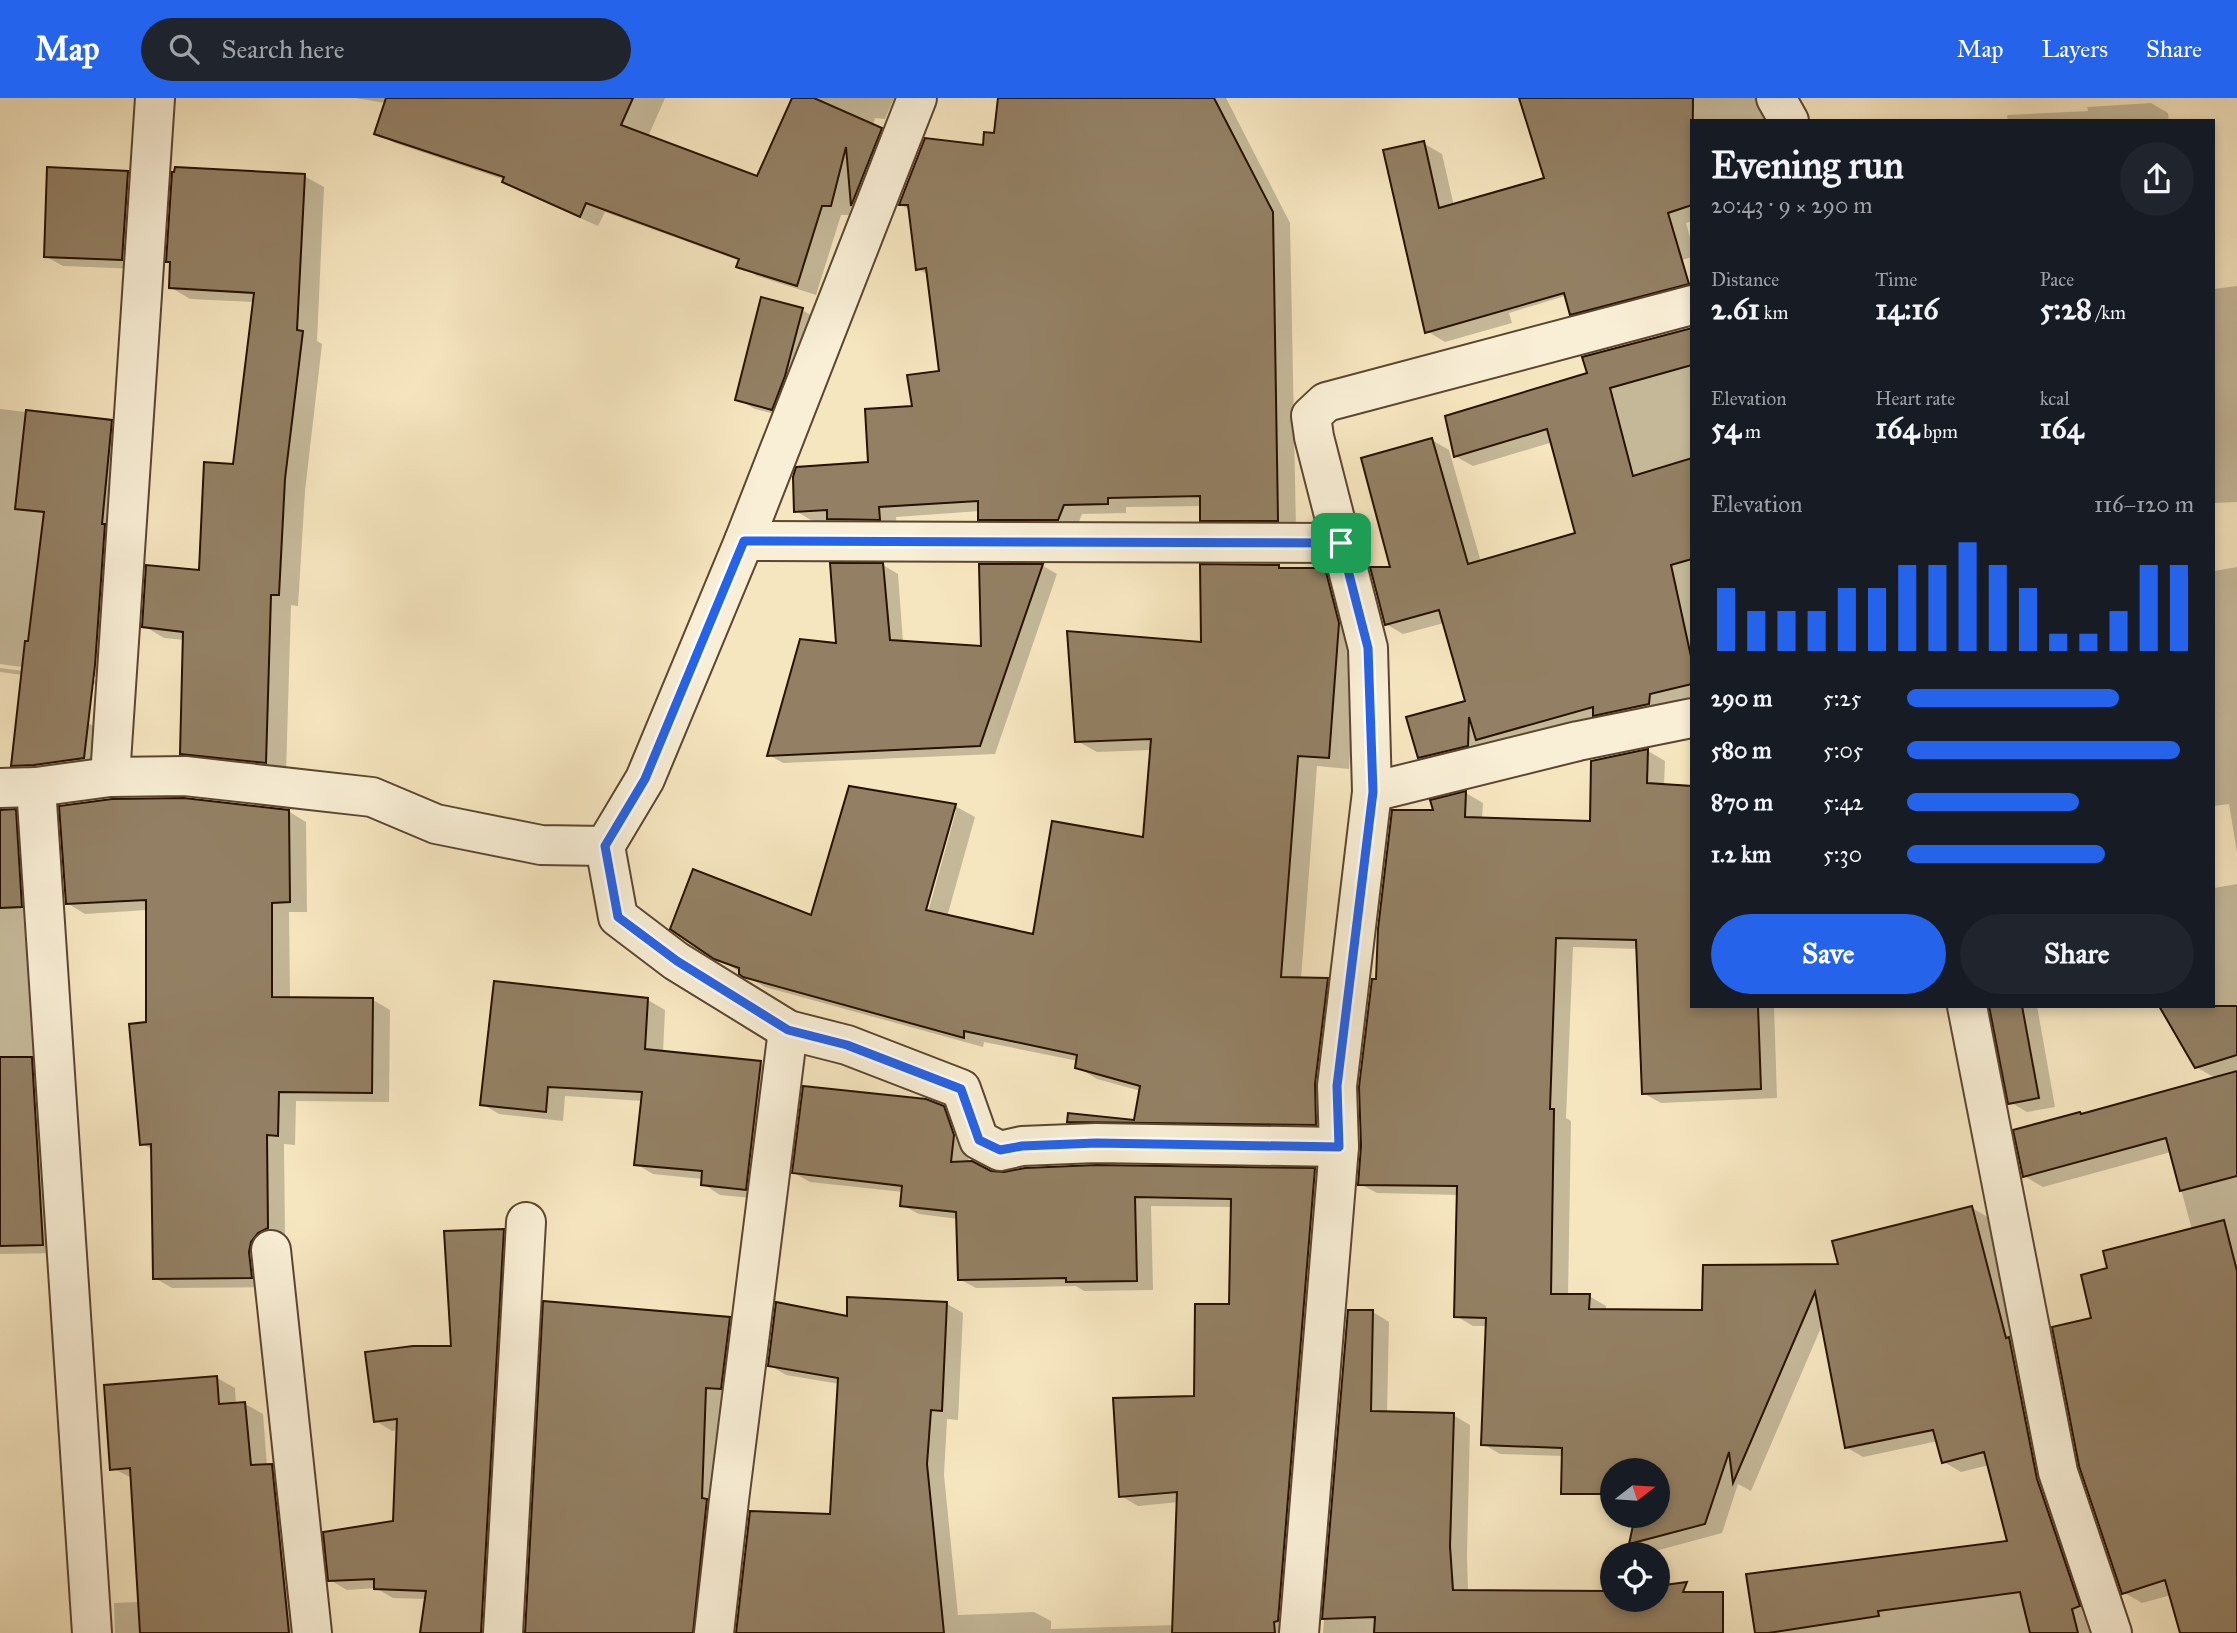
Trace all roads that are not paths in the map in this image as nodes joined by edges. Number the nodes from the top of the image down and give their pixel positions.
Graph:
1 (155, 98) edge
2 (917, 98) edge
3 (1776, 98) edge
4 (1787, 119) edge
5 (1690, 306) edge
6 (744, 541) junction
7 (1341, 543) junction
8 (1690, 718) edge
9 (110, 777) junction
10 (18, 788) edge
11 (1373, 792) junction
12 (605, 846) junction
13 (1967, 1008) edge
14 (788, 1030) junction
15 (1339, 1147) junction
16 (526, 1222) dead end
17 (271, 1250) dead end
18 (92, 1633) edge
19 (312, 1633) edge
20 (503, 1633) edge
21 (714, 1633) edge
22 (1299, 1633) edge
23 (2112, 1633) edge

1 - 9 street
2 - 6 street
3 - 4 street
5 - 7 street
6 - 7 street
6 - 12 street
7 - 11 street
8 - 11 street
9 - 10 street
9 - 12 street
10 - 18 street
11 - 15 street
12 - 14 street
13 - 23 street
14 - 15 street
14 - 21 street
15 - 22 street
16 - 20 street
17 - 19 street

